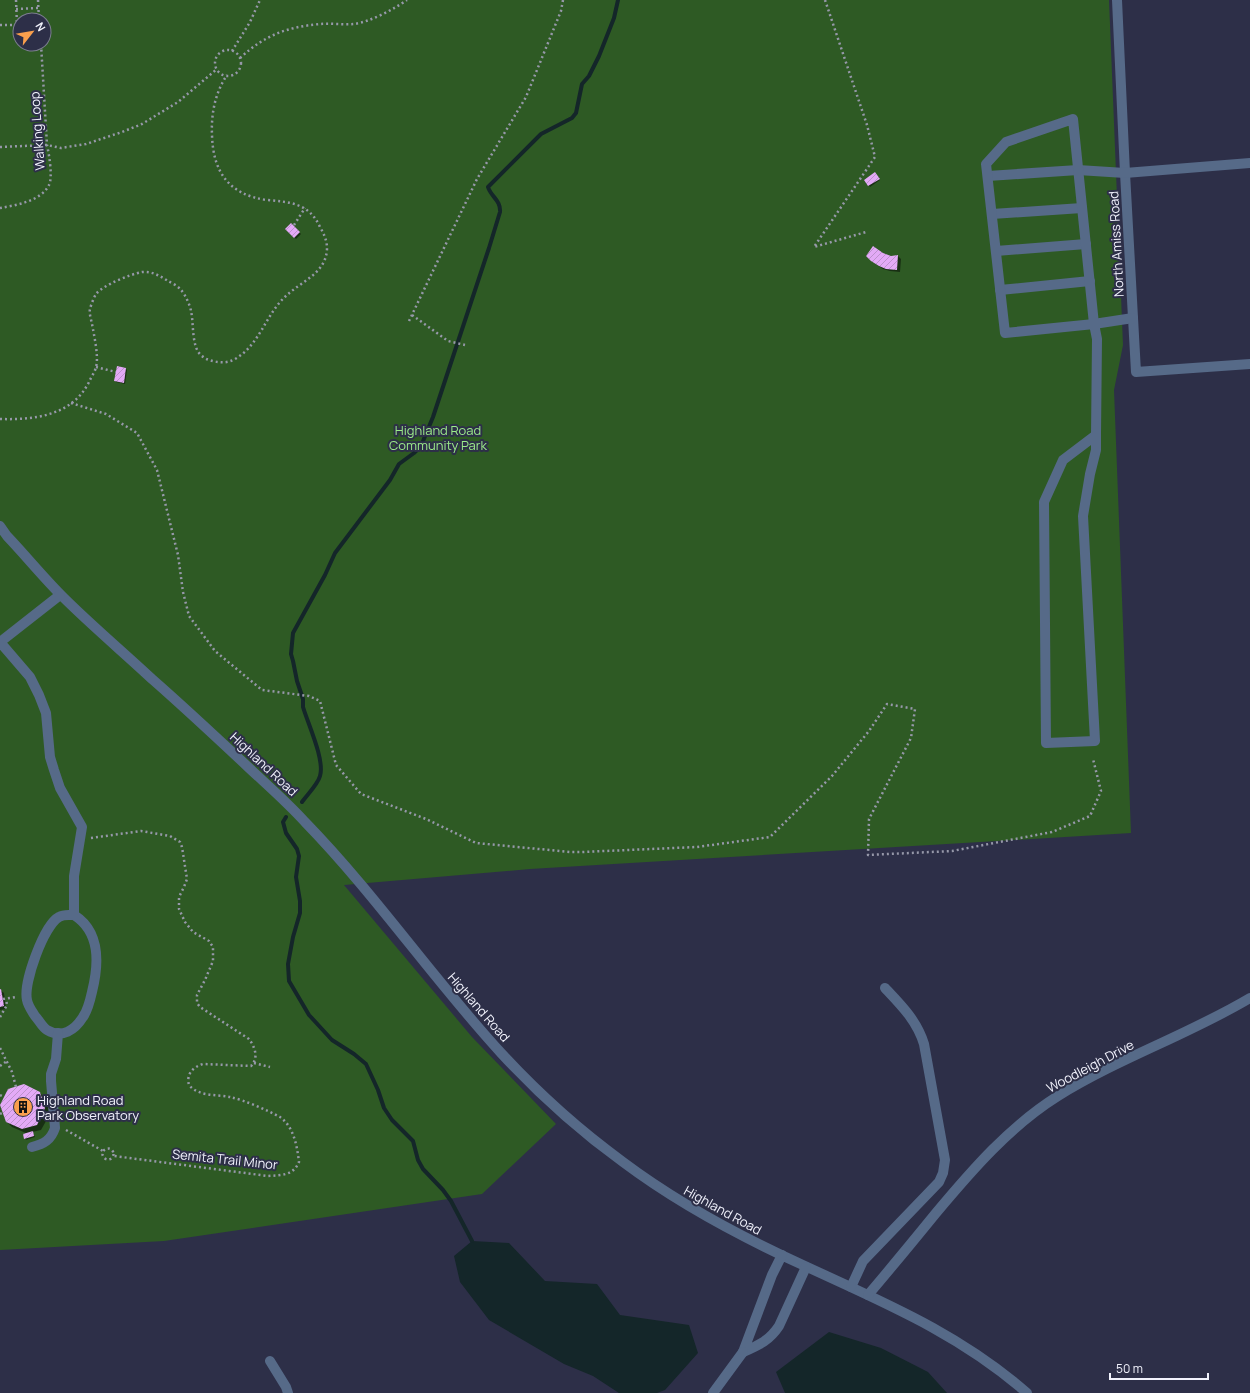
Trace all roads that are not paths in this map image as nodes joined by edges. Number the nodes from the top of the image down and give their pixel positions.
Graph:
1 (1117, 0) edge
2 (1250, 163) edge
3 (1078, 170) junction
4 (1125, 172) junction
5 (988, 176) junction
6 (1082, 208) junction
7 (992, 214) junction
8 (1086, 244) junction
9 (996, 251) junction
10 (1090, 281) junction
11 (1000, 290) junction
12 (1133, 318) junction
13 (1094, 324) junction
14 (1250, 364) edge
15 (1096, 435) junction
16 (0, 526) edge
17 (60, 594) junction
18 (74, 915) junction
19 (885, 988) dead end
20 (1250, 998) edge
21 (58, 1033) junction
22 (32, 1147) dead end
23 (782, 1255) junction
24 (806, 1266) junction
25 (851, 1287) junction
26 (868, 1295) junction
27 (743, 1352) junction
28 (270, 1361) dead end
29 (288, 1393) edge
30 (713, 1393) edge
31 (1027, 1393) edge

1 - 4 street, North Amiss Road
2 - 4 street
3 - 4 street
3 - 5 street
3 - 5 street
3 - 6 street
4 - 12 street, North Amiss Road
5 - 7 street
6 - 7 street
6 - 8 street
7 - 9 street
8 - 9 street
8 - 10 street
9 - 11 street
10 - 11 street
10 - 13 street
11 - 13 street
12 - 13 street
12 - 14 street, North Amiss Road
13 - 15 street
15 - 15 street
16 - 17 street, Highland Road
17 - 18 street
17 - 23 street, Highland Road
18 - 21 street
18 - 21 street
19 - 25 street
20 - 26 street, Woodleigh Drive
21 - 22 street
23 - 24 street, Highland Road
23 - 27 street
24 - 25 street, Highland Road
24 - 27 street
25 - 26 street, Highland Road
26 - 31 street, Highland Road
27 - 30 street
28 - 29 street

